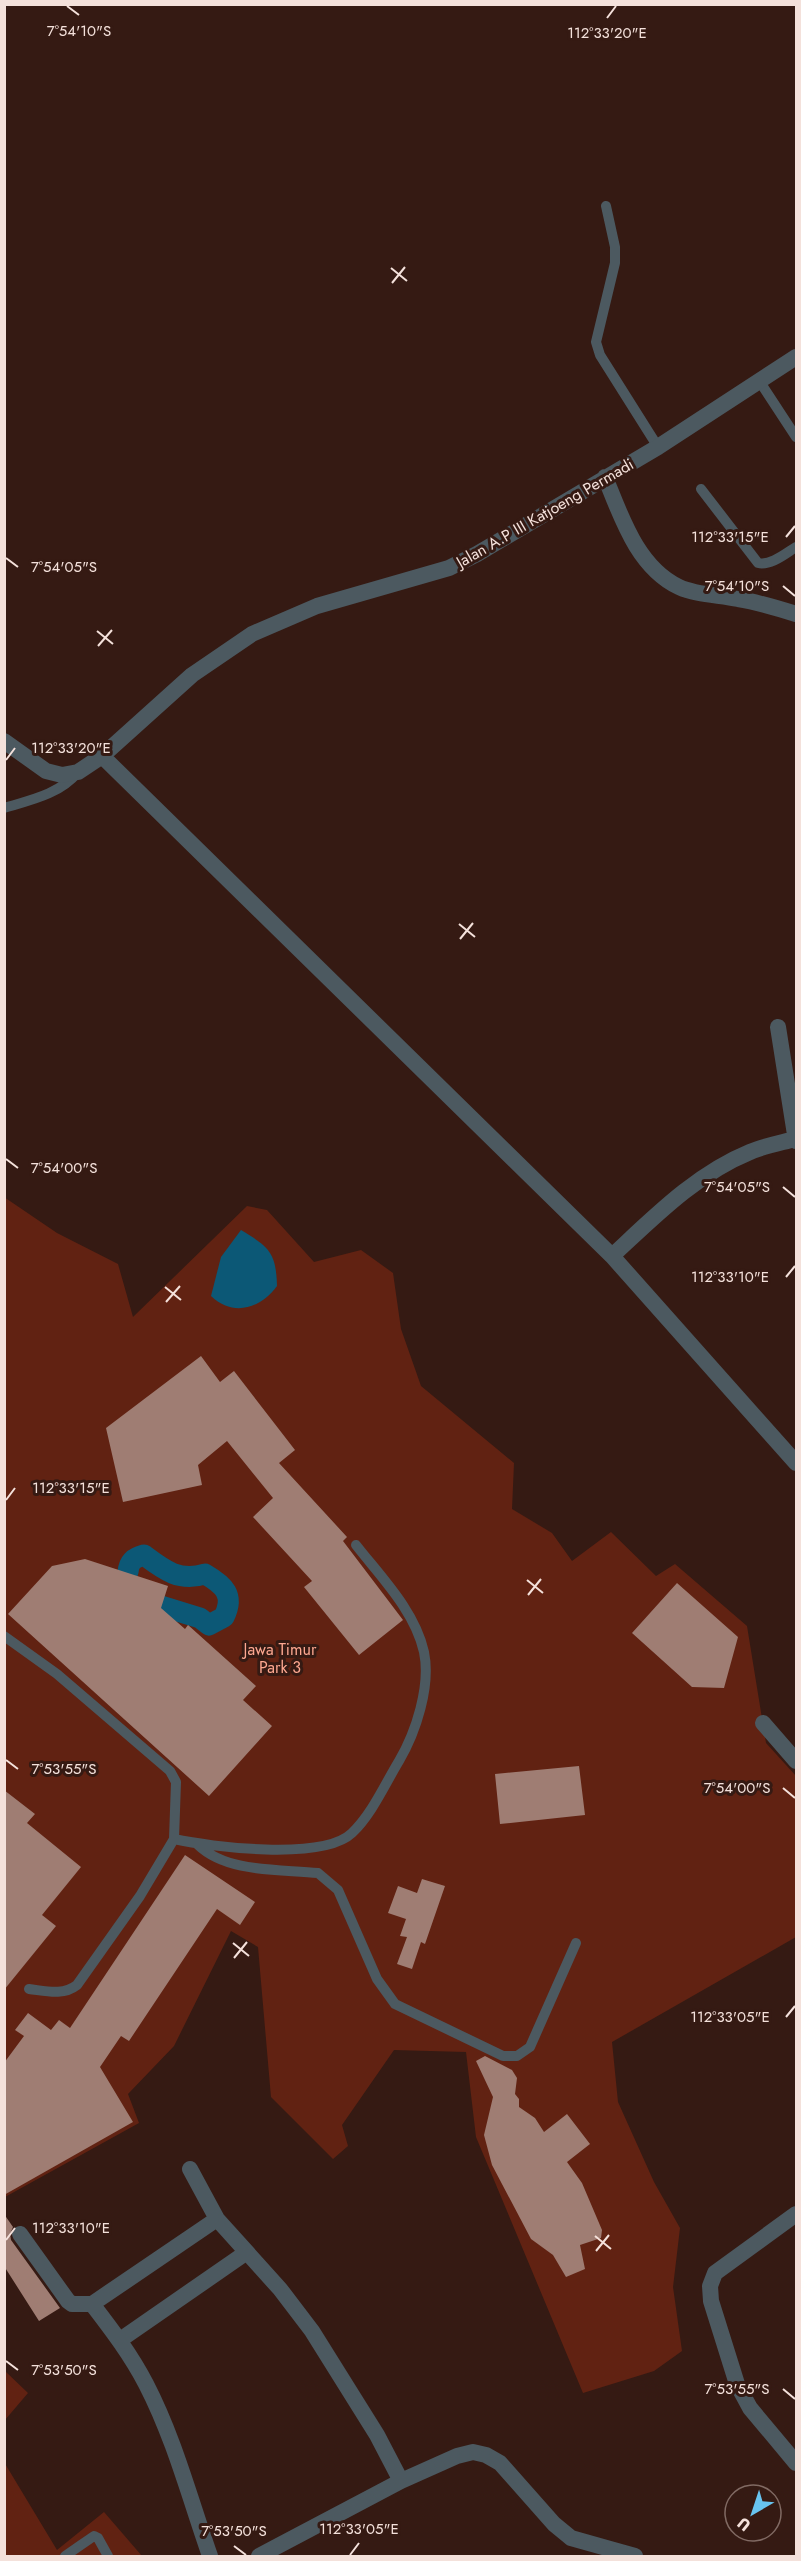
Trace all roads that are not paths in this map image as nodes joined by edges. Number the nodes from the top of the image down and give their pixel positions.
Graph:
1 (606, 206) dead end
2 (796, 357) edge
3 (760, 382) junction
4 (796, 437) edge
5 (658, 447) junction
6 (605, 477) junction
7 (701, 489) dead end
8 (796, 547) edge
9 (796, 614) edge
10 (4, 741) edge
11 (102, 756) junction
12 (78, 772) junction
13 (4, 808) edge
14 (778, 1027) dead end
15 (796, 1140) edge
16 (612, 1256) junction
17 (793, 1452) edge
18 (356, 1545) dead end
19 (4, 1636) edge
20 (763, 1724) dead end
21 (796, 1761) edge
22 (174, 1839) junction
23 (198, 1845) junction
24 (576, 1943) dead end
25 (29, 1989) dead end
26 (190, 2169) dead end
27 (796, 2214) edge
28 (217, 2219) junction
29 (20, 2234) dead end
30 (247, 2252) junction
31 (92, 2304) junction
32 (120, 2340) junction
33 (796, 2463) edge
34 (401, 2481) junction
35 (65, 2556) edge
36 (108, 2556) edge
37 (210, 2556) edge
38 (259, 2556) edge
39 (635, 2556) edge

1 - 5 lane
2 - 3 street, Jalan A.P III Katjoeng Permadi
3 - 4 lane
3 - 5 street, Jalan A.P III Katjoeng Permadi
5 - 6 street, Jalan A.P III Katjoeng Permadi
6 - 9 street
6 - 11 street, Jalan A.P III Katjoeng Permadi
7 - 8 lane
10 - 12 street
11 - 12 street, Jalan A.P III Katjoeng Permadi
11 - 16 street
12 - 13 lane
14 - 15 street
15 - 16 street
16 - 17 street
18 - 23 lane
19 - 22 lane
20 - 21 street
22 - 23 lane
22 - 25 lane
23 - 24 lane
26 - 28 street
27 - 33 street
28 - 30 street
28 - 31 street
29 - 31 street
30 - 32 street
30 - 34 street
31 - 32 street
32 - 37 street
34 - 38 street
34 - 39 street
35 - 36 lane

